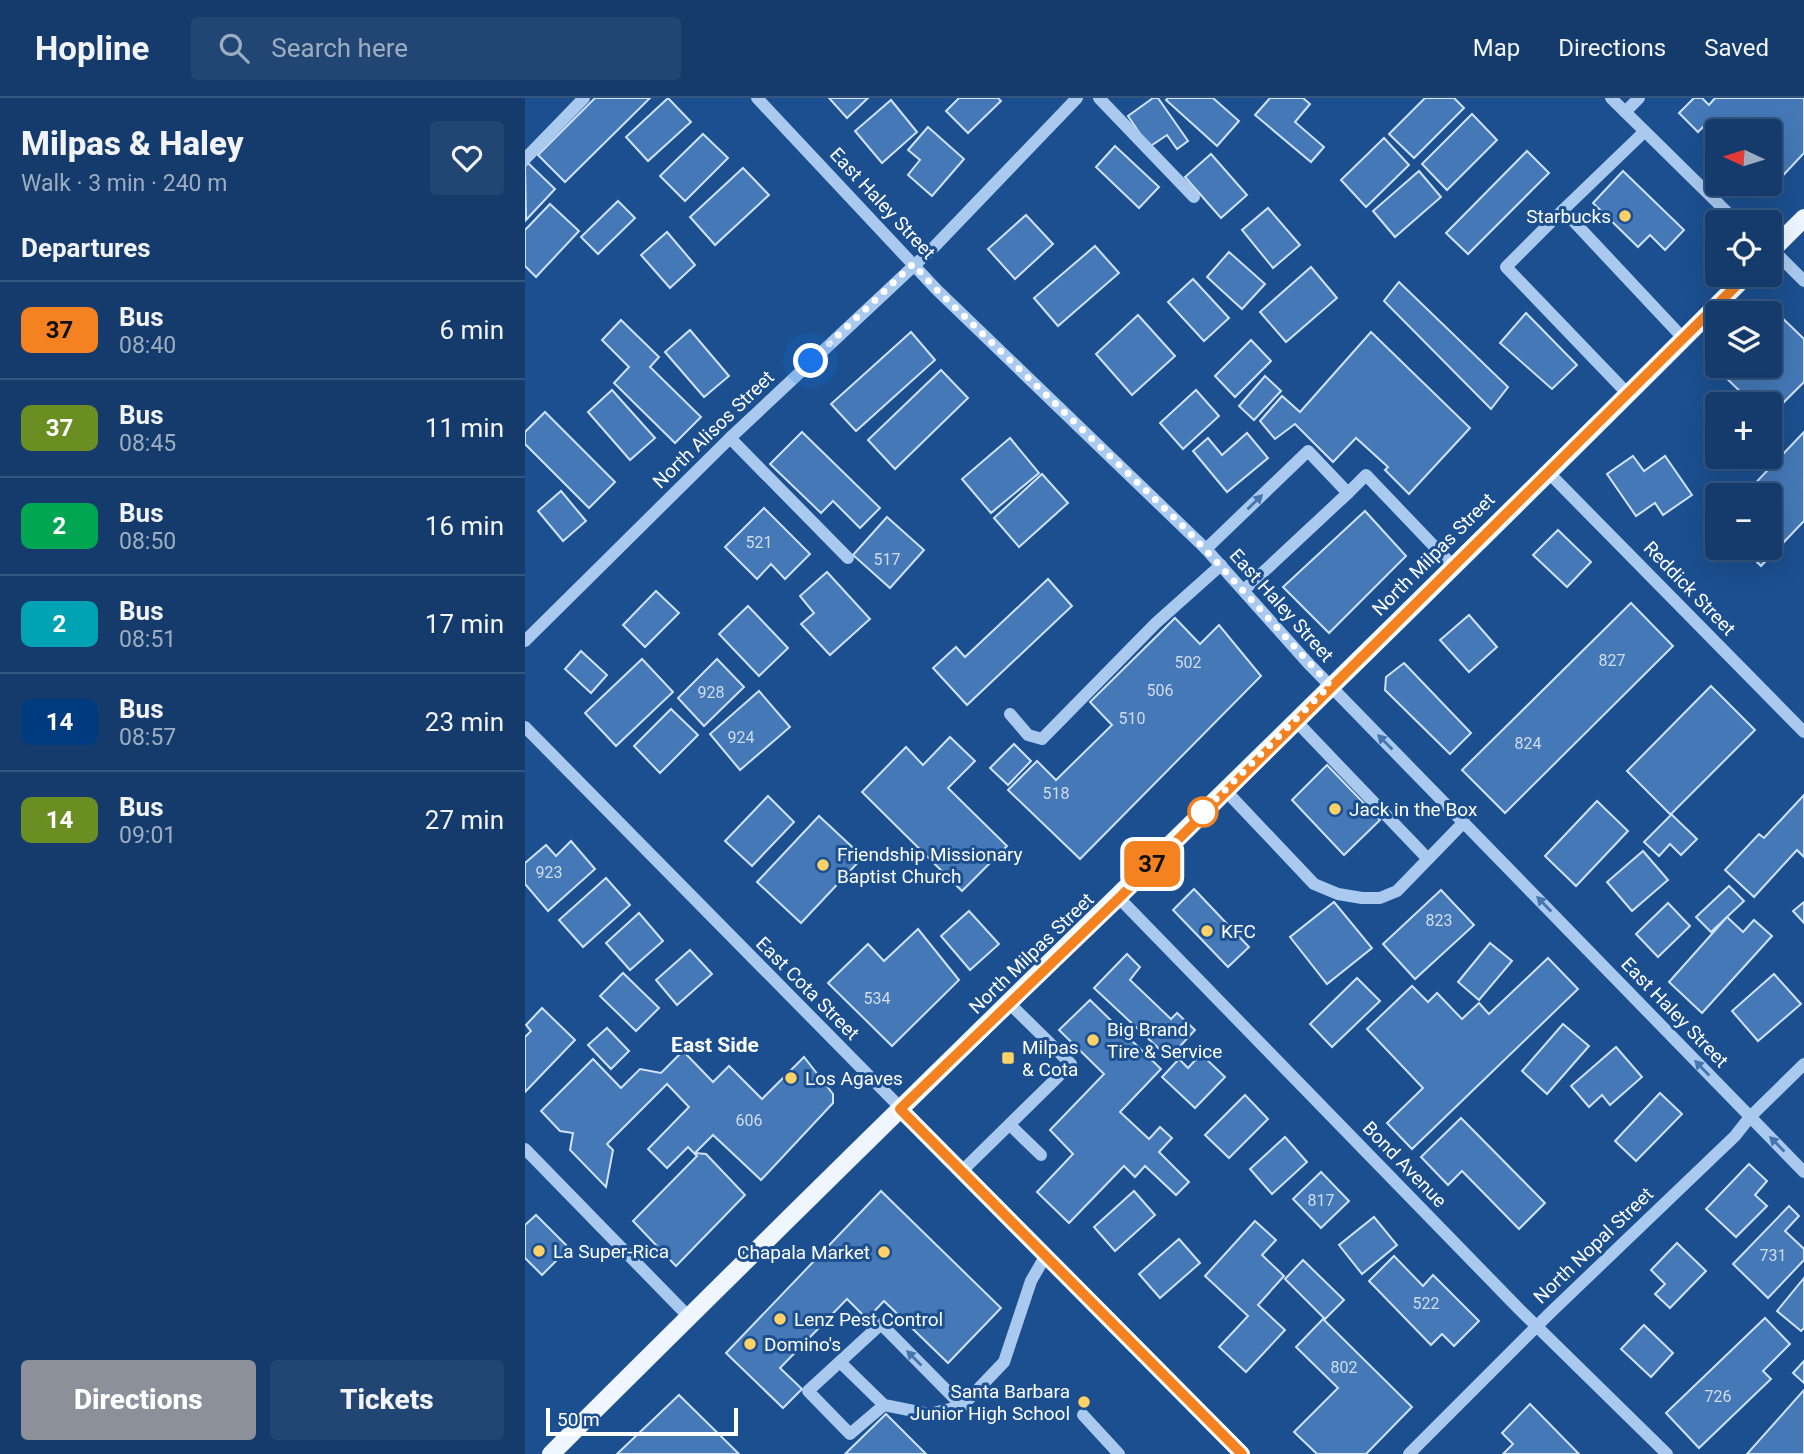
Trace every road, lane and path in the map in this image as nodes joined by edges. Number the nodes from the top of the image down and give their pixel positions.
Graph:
1 (584, 98) edge
2 (758, 98) edge
3 (1077, 98) edge
4 (1099, 98) edge
5 (1611, 98) edge
6 (1639, 98) edge
7 (1625, 113) junction
8 (1644, 132) junction
9 (525, 159) edge
10 (1194, 197) dead end
11 (1563, 210) junction
12 (1725, 210) edge
13 (1804, 218) edge
14 (1782, 238) edge
15 (1782, 260) edge
16 (913, 264) junction
17 (1804, 281) edge
18 (1735, 287) edge
19 (1683, 338) junction
20 (1627, 393) junction
21 (730, 438) junction
22 (1547, 471) junction
23 (1348, 492) junction
24 (1206, 550) junction
25 (848, 558) dead end
26 (1221, 565) junction
27 (1452, 565) junction
28 (1244, 590) junction
29 (525, 641) edge
30 (1330, 685) junction
31 (1010, 714) dead end
32 (1295, 720) junction
33 (525, 727) edge
34 (1804, 732) edge
35 (1225, 790) junction
36 (1464, 822) junction
37 (1428, 859) junction
38 (1119, 898) junction
39 (1009, 1003) junction
40 (1804, 1064) edge
41 (900, 1109) junction
42 (1750, 1117) junction
43 (1010, 1125) junction
44 (525, 1149) edge
45 (1041, 1155) dead end
46 (962, 1171) junction
47 (1804, 1172) edge
48 (1045, 1255) junction
49 (688, 1317) junction
50 (1538, 1325) junction
51 (841, 1363) junction
52 (884, 1405) junction
53 (962, 1406) junction
54 (1083, 1415) dead end
55 (551, 1454) edge
56 (1119, 1454) edge
57 (1242, 1454) edge
58 (1409, 1454) edge
59 (1667, 1454) edge

1 - 9 street
2 - 16 street, East Haley Street
3 - 16 street, North Alisos Street
4 - 10 street
5 - 7 street
6 - 7 street
7 - 8 street
8 - 11 street
8 - 12 street
11 - 19 street
11 - 20 street
13 - 14 main road
15 - 17 street
16 - 21 street, North Alisos Street
16 - 24 street, East Haley Street
18 - 19 main road, North Milpas Street
19 - 20 main road, North Milpas Street
20 - 22 main road, North Milpas Street
21 - 25 street
21 - 29 street, North Alisos Street
22 - 27 main road, North Milpas Street
22 - 34 street, Reddick Street
24 -> 23 street
23 - 27 street
23 - 28 street
24 - 26 street, East Haley Street
26 - 28 street, East Haley Street
26 - 31 street
27 - 30 main road, North Milpas Street
28 - 30 street, East Haley Street
30 - 32 main road, North Milpas Street
36 -> 30 street, East Haley Street
32 - 35 main road, North Milpas Street
32 - 37 street
33 - 41 street, East Cota Street
35 - 37 street
35 - 38 main road, North Milpas Street
36 - 37 street
42 -> 36 street, East Haley Street
38 - 39 main road, North Milpas Street
38 - 50 street, Bond Avenue
39 - 41 main road, North Milpas Street
39 - 43 street
40 - 42 street, North Nopal Street
41 - 46 street, East Cota Street
41 - 49 main road, North Milpas Street
47 -> 42 street, East Haley Street
42 - 50 street, North Nopal Street
43 - 45 street
43 - 46 street
44 - 49 street
46 - 48 street, East Cota Street
48 - 53 street
48 - 57 street, East Cota Street
49 - 55 main road, North Milpas Street
50 - 58 street, North Nopal Street
50 - 59 street, Bond Avenue
51 - 52 street
51 - 52 street
53 -> 51 street
52 - 53 street
54 - 56 street

